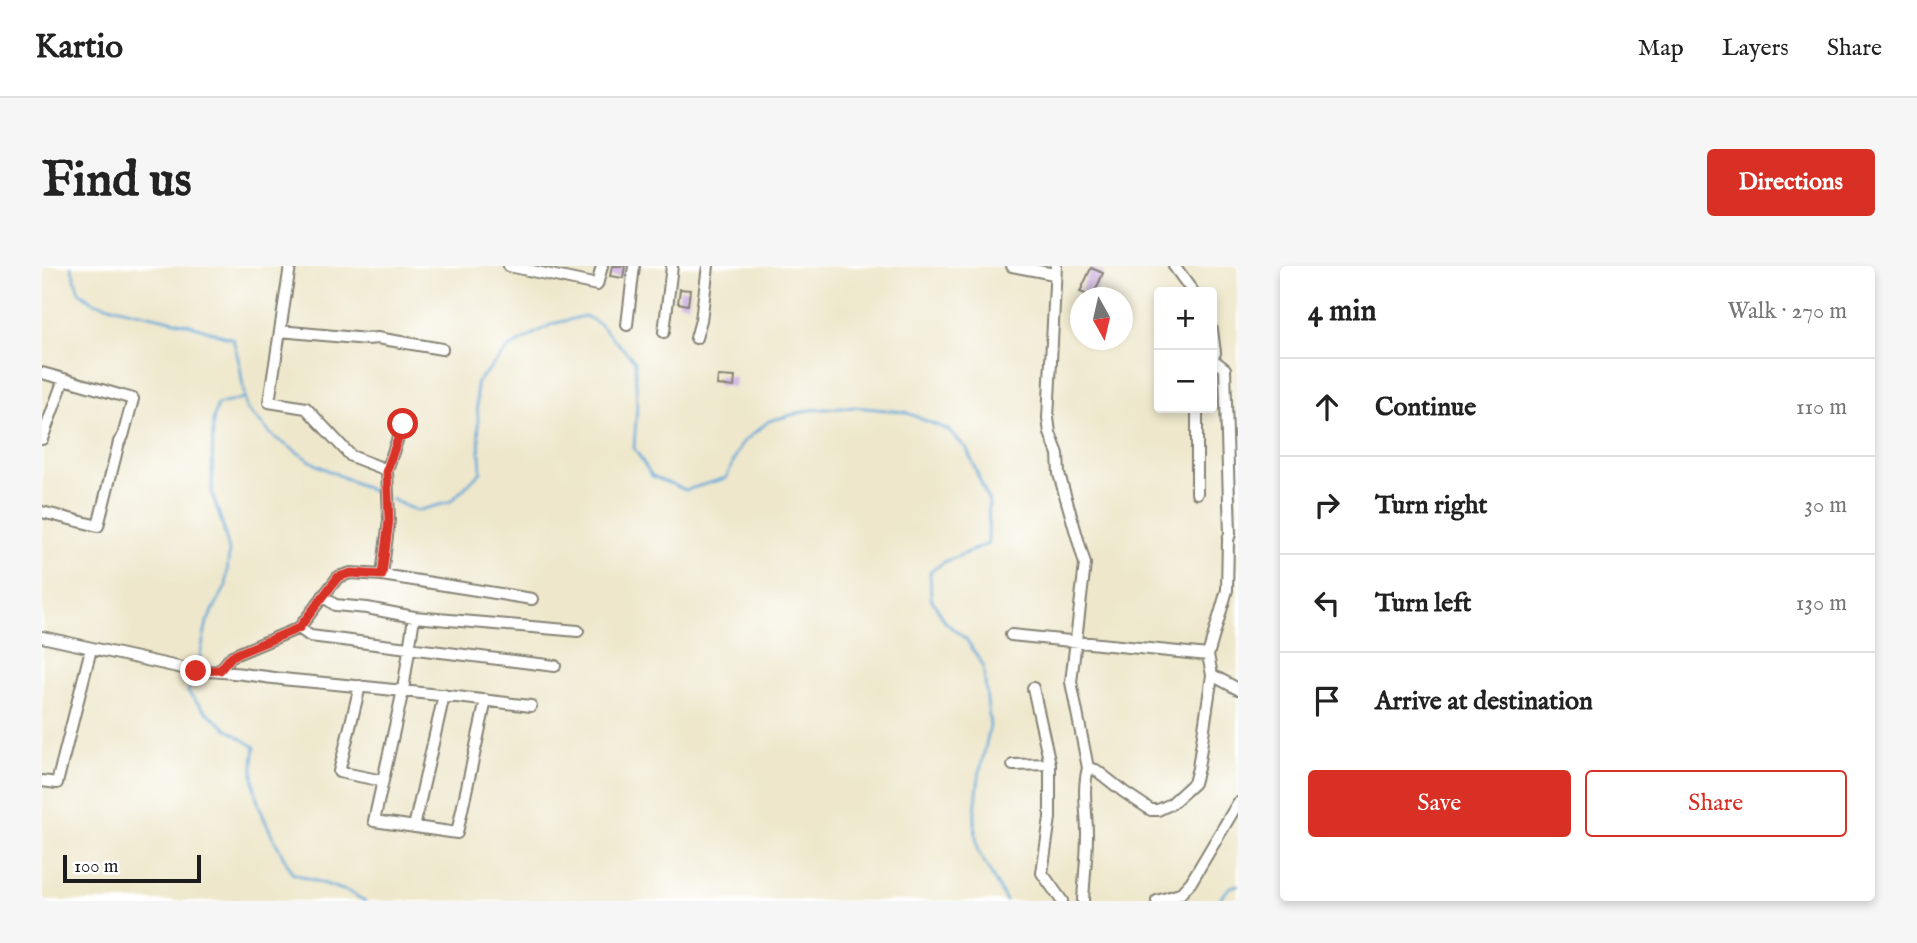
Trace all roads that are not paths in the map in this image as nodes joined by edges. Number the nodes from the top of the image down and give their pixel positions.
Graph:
1 (290, 266) edge
2 (602, 266) edge
3 (634, 266) edge
4 (672, 266) edge
5 (708, 266) edge
6 (1012, 266) edge
7 (1174, 266) edge
8 (514, 267) edge
9 (549, 270) edge
10 (1055, 270) edge
11 (1189, 287) edge
12 (627, 325) dead end
13 (280, 331) junction
14 (664, 332) dead end
15 (696, 338) dead end
16 (442, 349) dead end
17 (1217, 363) edge
18 (42, 373) edge
19 (64, 379) junction
20 (1196, 413) edge
21 (403, 424) dead end
22 (42, 439) edge
23 (387, 470) junction
24 (1234, 482) edge
25 (1198, 493) dead end
26 (42, 512) edge
27 (382, 575) junction
28 (323, 596) junction
29 (532, 599) dead end
30 (414, 617) junction
31 (299, 628) junction
32 (578, 631) dead end
33 (1011, 635) dead end
34 (42, 637) edge
35 (1076, 643) junction
36 (92, 649) junction
37 (409, 649) junction
38 (1208, 655) junction
39 (555, 666) dead end
40 (220, 670) junction
41 (1212, 675) junction
42 (360, 686) junction
43 (1033, 688) dead end
44 (1238, 689) edge
45 (403, 690) junction
46 (444, 695) junction
47 (486, 700) junction
48 (531, 706) dead end
49 (1050, 764) junction
50 (1013, 765) dead end
51 (1088, 768) junction
52 (42, 781) edge
53 (383, 781) junction
54 (1238, 803) edge
55 (414, 827) junction
56 (1062, 901) edge
57 (1083, 901) edge
58 (1157, 901) edge

1 - 13 street
2 - 9 street
3 - 12 street
4 - 14 street
5 - 15 street
6 - 10 street
7 - 11 street
8 - 9 street
10 - 35 street
13 - 16 street
13 - 23 street
17 - 24 street
18 - 19 street
19 - 22 street
19 - 26 street
20 - 25 street
21 - 23 street
23 - 27 street
24 - 38 street
27 - 28 street
27 - 29 street
28 - 30 street
28 - 31 street
30 - 32 street
30 - 37 street
31 - 37 street
31 - 40 street
33 - 35 street
34 - 36 street
35 - 38 street
35 - 51 street
36 - 40 street
36 - 52 street
37 - 39 street
37 - 45 street
38 - 41 street
40 - 42 street
41 - 44 street
41 - 51 street
42 - 45 street
42 - 53 street
43 - 49 street
45 - 46 street
45 - 53 street
46 - 47 street
46 - 55 street
47 - 48 street
47 - 55 street
49 - 50 street
49 - 56 street
51 - 57 street
53 - 55 street
54 - 58 street

